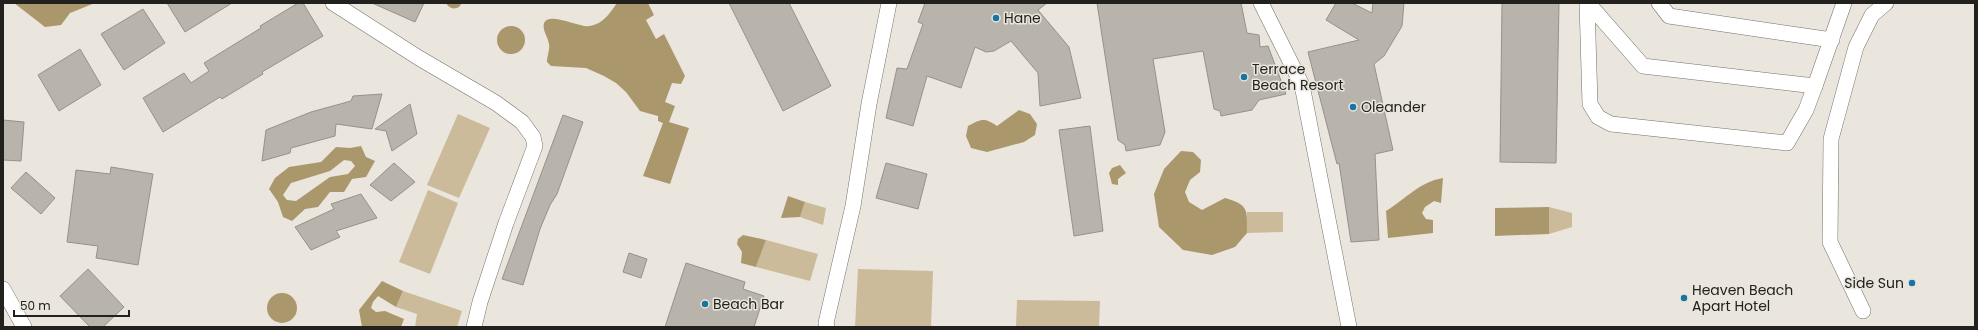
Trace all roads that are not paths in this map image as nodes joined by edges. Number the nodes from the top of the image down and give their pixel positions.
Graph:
1 (333, 3) edge
2 (889, 3) edge
3 (1261, 3) edge
4 (1587, 3) edge
5 (1659, 3) edge
6 (1844, 3) edge
7 (1886, 3) edge
8 (1832, 40) junction
9 (1815, 86) junction
10 (3, 289) edge
11 (1864, 311) dead end
12 (825, 326) edge
13 (24, 327) edge
14 (474, 327) edge
15 (1349, 327) edge

1 - 14 street
2 - 12 street
3 - 15 street
4 - 9 street
4 - 9 street
5 - 8 street
6 - 8 street
7 - 11 street
8 - 9 street
10 - 13 street

